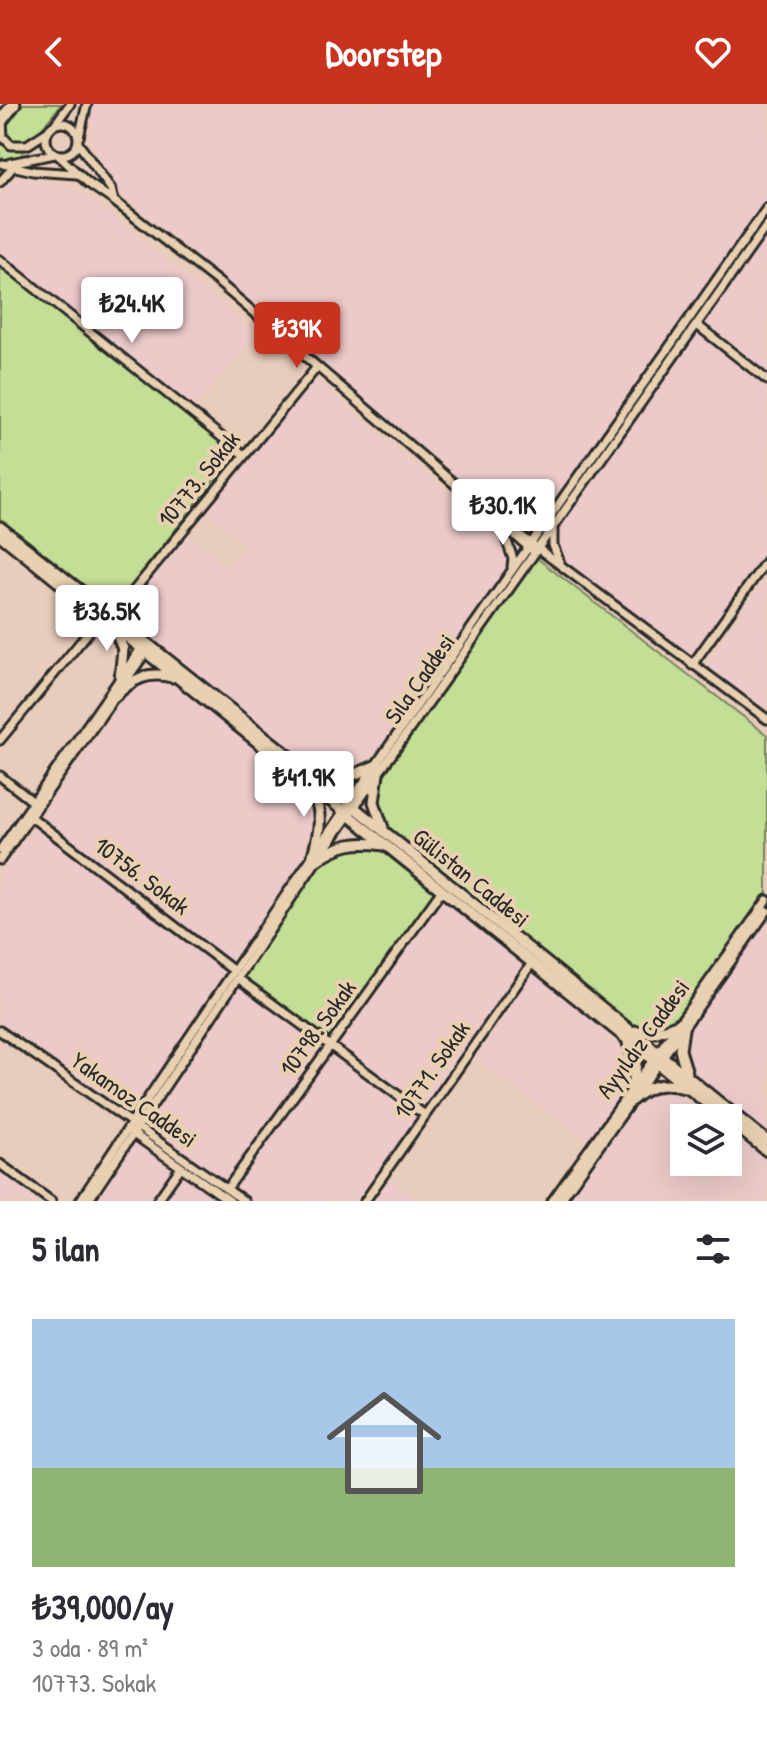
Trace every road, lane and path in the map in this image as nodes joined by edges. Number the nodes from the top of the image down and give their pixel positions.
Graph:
1 (7, 104) edge
2 (14, 104) edge
3 (70, 104) edge
4 (87, 104) edge
5 (1, 118) edge
6 (55, 124) junction
7 (47, 132) junction
8 (78, 141) junction
9 (56, 154) junction
10 (2, 164) edge
11 (14, 166) junction
12 (77, 174) junction
13 (0, 182) edge
14 (114, 201) junction
15 (767, 208) edge
16 (767, 225) edge
17 (0, 260) edge
18 (697, 325) junction
19 (317, 367) junction
20 (767, 380) edge
21 (244, 455) junction
22 (499, 522) junction
23 (550, 522) junction
24 (0, 527) edge
25 (0, 535) edge
26 (533, 547) junction
27 (767, 560) edge
28 (561, 565) junction
29 (510, 574) junction
30 (101, 617) junction
31 (112, 620) junction
32 (145, 648) junction
33 (692, 665) junction
34 (176, 678) junction
35 (120, 679) junction
36 (115, 696) junction
37 (767, 719) edge
38 (0, 740) edge
39 (377, 770) junction
40 (0, 776) edge
41 (309, 778) junction
42 (36, 804) junction
43 (349, 810) junction
44 (29, 814) junction
45 (389, 841) junction
46 (0, 850) edge
47 (315, 858) junction
48 (0, 860) edge
49 (442, 890) junction
50 (767, 900) edge
51 (767, 911) edge
52 (532, 963) junction
53 (236, 975) junction
54 (681, 1026) junction
55 (0, 1031) edge
56 (627, 1034) junction
57 (330, 1045) junction
58 (658, 1058) junction
59 (691, 1079) junction
60 (632, 1088) junction
61 (693, 1091) junction
62 (632, 1100) junction
63 (708, 1104) edge
64 (425, 1115) junction
65 (133, 1129) junction
66 (742, 1131) edge
67 (767, 1141) edge
68 (767, 1151) edge
69 (0, 1164) edge
70 (181, 1167) junction
71 (227, 1189) junction
72 (51, 1201) edge
73 (80, 1201) edge
74 (88, 1201) edge
75 (157, 1201) edge
76 (230, 1201) edge
77 (244, 1201) edge
78 (365, 1201) edge
79 (552, 1201) edge
80 (560, 1201) edge

1 - 5 highway
2 - 5 highway
3 - 6 street
4 - 8 street
5 - 7 street
6 - 7 street
6 - 8 street
7 - 9 street
8 - 9 street
8 - 14 street
9 - 10 street
9 - 12 street
10 - 11 street
11 - 12 street
11 - 13 street
12 - 14 street
14 - 19 street
15 - 23 street, Sıla Caddesi
16 - 18 street, Sıla Caddesi
17 - 21 street
18 - 20 street
18 - 23 street, Sıla Caddesi
19 - 21 street, 10773. Sokak
19 - 22 street
21 - 31 street, 10773. Sokak
22 - 23 street
22 - 26 street
22 - 29 street
23 - 26 street, Sıla Caddesi
23 - 28 street
24 - 31 main road, Gülistan Caddesi
25 - 30 main road, Gülistan Caddesi
26 - 28 street
26 - 29 street, Sıla Caddesi
26 - 39 street, Sıla Caddesi
27 - 33 street
28 - 33 street
29 - 39 street, Sıla Caddesi
30 - 31 main road, Gülistan Caddesi
30 - 38 street
31 - 32 main road, Gülistan Caddesi
31 - 35 main road
32 - 34 main road, Gülistan Caddesi
32 - 35 street
32 - 36 street
32 - 41 main road, Gülistan Caddesi
33 - 37 street
34 - 36 main road
34 - 41 main road, Gülistan Caddesi
35 - 42 street
36 - 42 street
39 - 41 main road
39 - 43 street, Sıla Caddesi
39 - 45 main road
40 - 42 street
41 - 43 main road, Gülistan Caddesi
41 - 47 main road
42 - 44 street
43 - 45 main road, Gülistan Caddesi
43 - 47 street, Sıla Caddesi
44 - 46 street
44 - 48 street
44 - 53 street, 10756. Sokak
45 - 47 main road
45 - 49 main road, Gülistan Caddesi
45 - 56 main road, Gülistan Caddesi
47 - 53 street
49 - 52 main road, Gülistan Caddesi
49 - 57 street, 10798. Sokak
50 - 54 street, Ayyıldız Caddesi
51 - 54 street, Ayyıldız Caddesi
52 - 56 main road, Gülistan Caddesi
52 - 64 street, 10771. Sokak
53 - 57 street, 10756. Sokak
53 - 65 street
54 - 56 main road
54 - 58 street, Ayyıldız Caddesi
54 - 59 main road
55 - 65 street, Yakamoz Caddesi
56 - 58 main road, Gülistan Caddesi
56 - 60 main road
57 - 64 street, 10756. Sokak
57 - 71 street, 10798. Sokak
58 - 59 main road, Gülistan Caddesi
58 - 60 street, Ayyıldız Caddesi
58 - 61 main road, Gülistan Caddesi
58 - 62 street, Ayyıldız Caddesi
59 - 67 main road, Gülistan Caddesi
60 - 79 street, Ayyıldız Caddesi
61 - 62 main road
61 - 63 main road, Gülistan Caddesi
62 - 80 street, Ayyıldız Caddesi
64 - 78 street, 10771. Sokak
65 - 70 street, Yakamoz Caddesi
65 - 71 street, Yakamoz Caddesi
65 - 73 street
65 - 74 street
66 - 68 main road, Gülistan Caddesi
69 - 72 street
70 - 75 street
70 - 76 street, Yakamoz Caddesi
71 - 77 street, Yakamoz Caddesi

